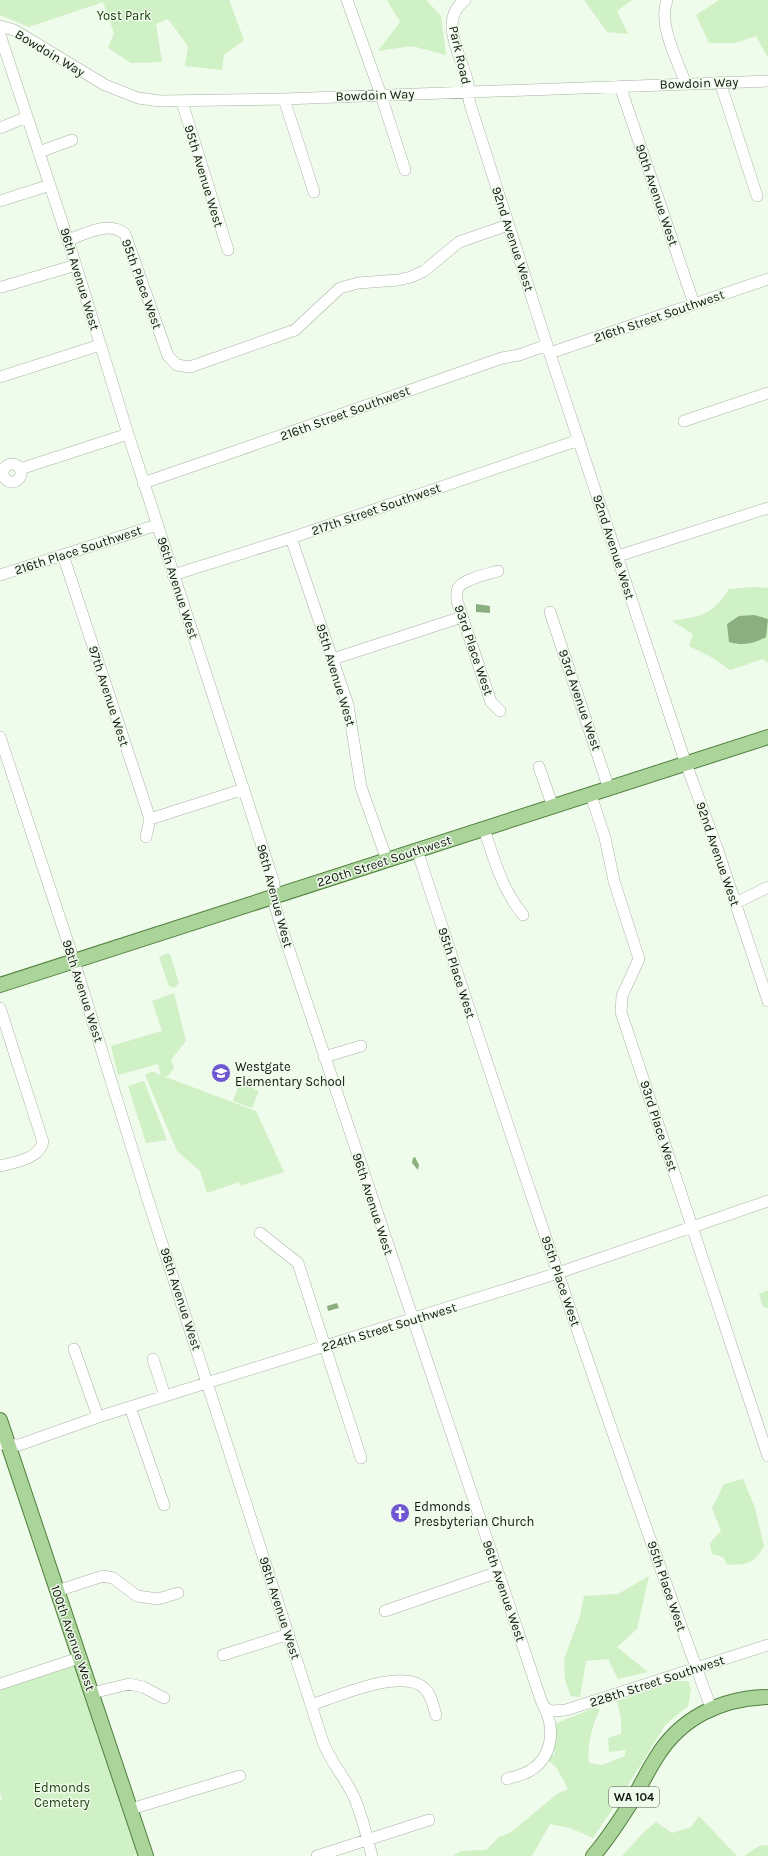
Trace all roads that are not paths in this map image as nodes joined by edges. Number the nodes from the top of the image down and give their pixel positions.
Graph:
1 (347, 0) edge
2 (465, 0) edge
3 (667, 0) edge
4 (0, 26) edge
5 (0, 35) edge
6 (768, 81) edge
7 (720, 82) junction
8 (686, 84) junction
9 (620, 86) junction
10 (468, 91) junction
11 (381, 95) junction
12 (284, 99) junction
13 (182, 102) junction
14 (27, 117) junction
15 (0, 128) edge
16 (72, 140) dead end
17 (39, 152) junction
18 (405, 170) dead end
19 (50, 185) junction
20 (314, 192) dead end
21 (757, 196) dead end
22 (0, 201) edge
23 (508, 225) junction
24 (68, 240) junction
25 (228, 250) dead end
26 (76, 264) junction
27 (768, 279) edge
28 (2, 287) dead end
29 (694, 304) junction
30 (100, 345) junction
31 (549, 349) junction
32 (0, 377) edge
33 (768, 393) edge
34 (684, 421) dead end
35 (128, 434) junction
36 (579, 440) junction
37 (20, 469) dead end
38 (144, 483) junction
39 (768, 508) edge
40 (157, 525) junction
41 (292, 538) junction
42 (63, 555) junction
43 (618, 556) junction
44 (498, 571) dead end
45 (0, 575) edge
46 (173, 575) junction
47 (550, 612) dead end
48 (462, 617) junction
49 (333, 659) junction
50 (500, 711) dead end
51 (768, 737) edge
52 (0, 738) edge
53 (687, 764) junction
54 (539, 767) dead end
55 (244, 789) junction
56 (609, 789) junction
57 (591, 795) junction
58 (553, 807) junction
59 (150, 819) junction
60 (484, 829) junction
61 (146, 837) dead end
62 (417, 850) junction
63 (387, 860) junction
64 (768, 887) edge
65 (274, 896) junction
66 (736, 903) junction
67 (523, 915) dead end
68 (74, 961) junction
69 (0, 985) edge
70 (768, 1001) edge
71 (0, 1008) edge
72 (361, 1046) dead end
73 (324, 1057) junction
74 (0, 1166) edge
75 (768, 1201) edge
76 (692, 1228) junction
77 (260, 1234) dead end
78 (558, 1273) junction
79 (413, 1320) junction
80 (325, 1347) junction
81 (74, 1349) dead end
82 (153, 1359) dead end
83 (208, 1383) junction
84 (165, 1396) junction
85 (130, 1407) junction
86 (98, 1417) junction
87 (0, 1420) edge
88 (4, 1444) edge
89 (768, 1456) edge
90 (361, 1458) dead end
91 (164, 1505) dead end
92 (498, 1572) junction
93 (57, 1591) junction
94 (178, 1593) dead end
95 (385, 1611) dead end
96 (289, 1634) junction
97 (768, 1645) edge
98 (223, 1655) dead end
99 (79, 1658) junction
100 (697, 1669) junction
101 (0, 1684) edge
102 (92, 1693) junction
103 (768, 1697) edge
104 (164, 1698) dead end
105 (311, 1705) junction
106 (545, 1708) junction
107 (711, 1708) junction
108 (436, 1714) dead end
109 (240, 1776) dead end
110 (507, 1779) dead end
111 (131, 1809) junction
112 (428, 1820) dead end
113 (367, 1839) junction
114 (146, 1856) edge
115 (317, 1856) edge
116 (372, 1856) edge
117 (593, 1856) edge

1 - 11 street
2 - 10 street, Park Road
3 - 8 street
4 - 13 street, Bowdoin Way
5 - 14 street, 96th Avenue West
6 - 7 street, Bowdoin Way
7 - 8 street, Bowdoin Way
7 - 21 street
8 - 9 street, Bowdoin Way
9 - 10 street, Bowdoin Way
9 - 29 street, 90th Avenue West
10 - 11 street, Bowdoin Way
10 - 23 street, 92nd Avenue West
11 - 12 street, Bowdoin Way
11 - 18 street
12 - 13 street, Bowdoin Way
12 - 20 street
13 - 25 street, 95th Avenue West
14 - 15 street
14 - 17 street, 96th Avenue West
16 - 17 street
17 - 19 street, 96th Avenue West
19 - 22 street
19 - 24 street, 96th Avenue West
23 - 24 street, 95th Place West
23 - 31 street, 92nd Avenue West
24 - 26 street, 96th Avenue West
26 - 28 street
26 - 30 street, 96th Avenue West
27 - 29 street, 216th Street Southwest
29 - 31 street, 216th Street Southwest
30 - 32 street
30 - 35 street, 96th Avenue West
31 - 36 street, 92nd Avenue West
31 - 38 street, 216th Street Southwest
33 - 34 street
35 - 37 street
35 - 38 street, 96th Avenue West
36 - 41 street, 217th Street Southwest
36 - 43 street, 92nd Avenue West
38 - 40 street, 96th Avenue West
39 - 43 street
40 - 42 street, 216th Place Southwest
40 - 46 street, 96th Avenue West
41 - 46 street, 217th Street Southwest
41 - 49 street, 95th Avenue West
42 - 45 street, 216th Place Southwest
42 - 59 street, 97th Avenue West
43 - 53 street, 92nd Avenue West
44 - 48 street, 93rd Place West
46 - 55 street, 96th Avenue West
47 - 56 street, 93rd Avenue West
48 - 49 street
48 - 50 street, 93rd Place West
49 - 63 street, 95th Avenue West
51 - 53 main road, 220th Street Southwest
52 - 68 street, 98th Avenue West
53 - 56 main road, 220th Street Southwest
53 - 66 street, 92nd Avenue West
54 - 58 street
55 - 59 street
55 - 65 street, 96th Avenue West
56 - 57 main road, 220th Street Southwest
57 - 58 main road, 220th Street Southwest
57 - 76 street, 93rd Place West
58 - 60 main road, 220th Street Southwest
59 - 61 street
60 - 62 main road, 220th Street Southwest
60 - 67 street
62 - 63 main road, 220th Street Southwest
62 - 78 street, 95th Place West
63 - 65 main road, 220th Street Southwest
64 - 66 street
65 - 68 main road, 220th Street Southwest
65 - 73 street, 96th Avenue West
66 - 70 street, 92nd Avenue West
68 - 69 main road, 220th Street Southwest
68 - 83 street, 98th Avenue West
71 - 74 street
72 - 73 street
73 - 79 street, 96th Avenue West
75 - 76 street, 224th Street Southwest
76 - 78 street, 224th Street Southwest
76 - 89 street, 93rd Place West
77 - 80 street
78 - 79 street, 224th Street Southwest
78 - 100 street, 95th Place West
79 - 80 street, 224th Street Southwest
79 - 92 street, 96th Avenue West
80 - 83 street, 224th Street Southwest
80 - 90 street
81 - 86 street
82 - 84 street
83 - 84 street, 224th Street Southwest
83 - 96 street, 98th Avenue West
84 - 85 street, 224th Street Southwest
85 - 86 street, 224th Street Southwest
85 - 91 street
86 - 88 street, 224th Street Southwest
87 - 88 main road, 100th Avenue West
88 - 93 main road, 100th Avenue West
92 - 95 street
92 - 106 street, 96th Avenue West
93 - 94 street
93 - 99 main road, 100th Avenue West
96 - 98 street
96 - 105 street, 98th Avenue West
97 - 100 street, 228th Street Southwest
99 - 101 street
99 - 102 main road, 100th Avenue West
100 - 106 street, 228th Street Southwest
100 - 107 street, 95th Place West
102 - 104 street
102 - 111 main road, 100th Avenue West
103 - 107 main road, WA 104
105 - 108 street
105 - 113 street, 98th Avenue West
106 - 110 street, 96th Avenue West
107 - 117 main road, WA 104
109 - 111 street
111 - 114 main road, 100th Avenue West
112 - 113 street
113 - 115 street
113 - 116 street, 98th Avenue West

